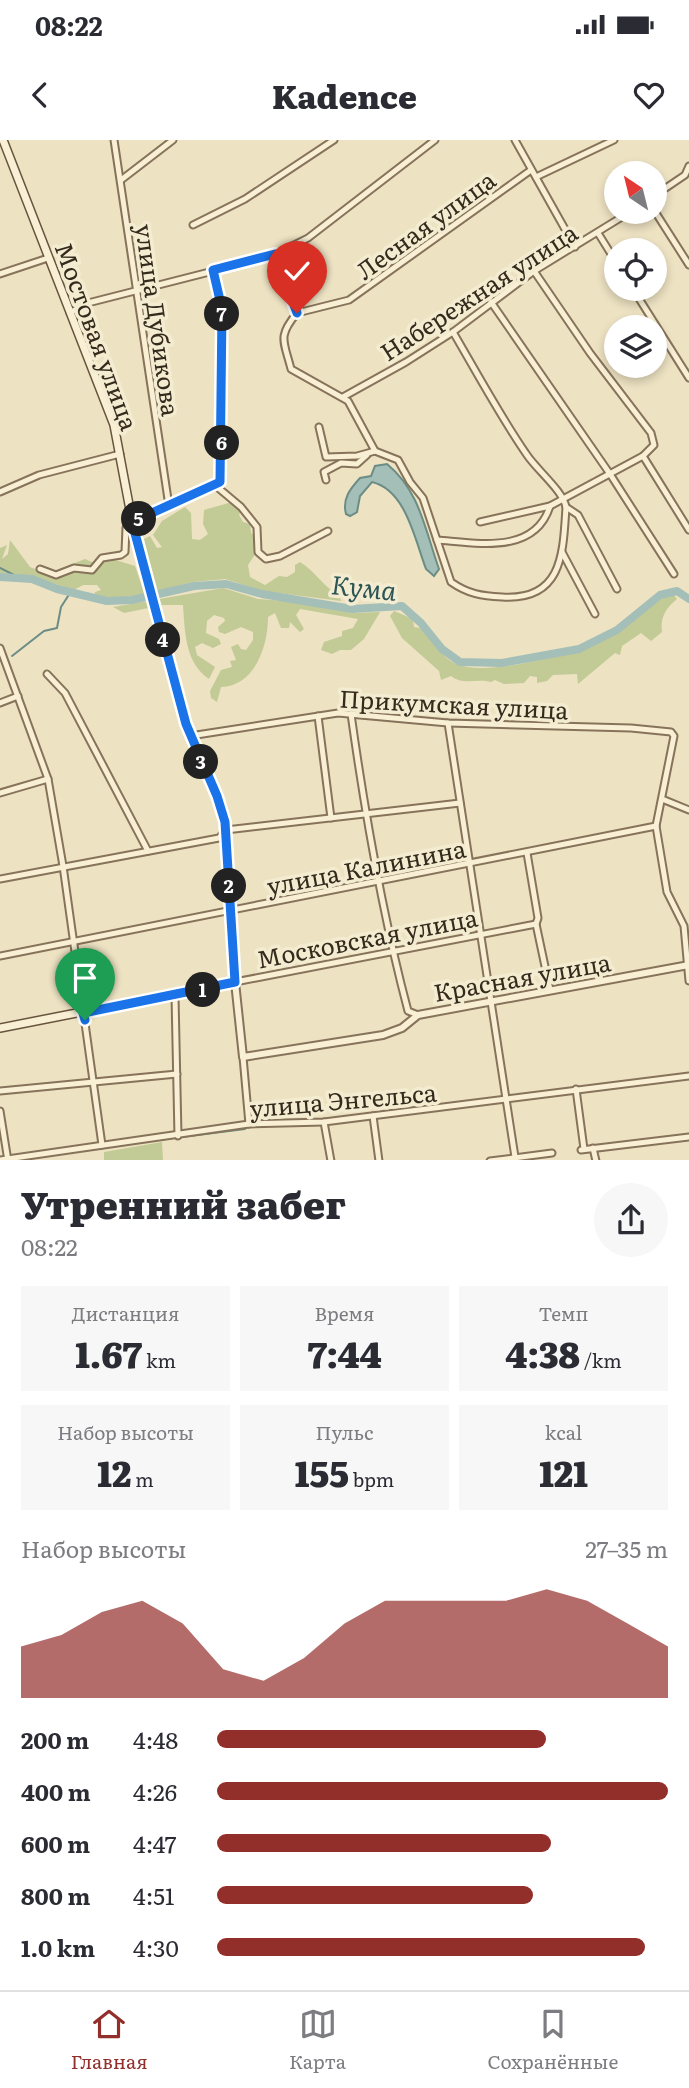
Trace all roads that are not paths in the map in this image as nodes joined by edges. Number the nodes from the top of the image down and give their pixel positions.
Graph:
1 (3, 140) edge
2 (114, 140) edge
3 (173, 140) edge
4 (334, 140) edge
5 (435, 140) edge
6 (515, 140) edge
7 (614, 140) edge
8 (689, 166) edge
9 (531, 170) junction
10 (687, 176) edge
11 (536, 177) junction
12 (121, 180) junction
13 (667, 188) edge
14 (612, 224) edge
15 (663, 224) edge
16 (193, 225) dead end
17 (598, 233) junction
18 (604, 243) edge
19 (575, 247) junction
20 (275, 254) junction
21 (48, 258) junction
22 (689, 265) edge
23 (213, 270) junction
24 (534, 271) junction
25 (0, 274) edge
26 (136, 290) junction
27 (641, 301) edge
28 (491, 302) junction
29 (69, 313) junction
30 (297, 313) junction
31 (453, 332) junction
32 (689, 378) edge
33 (343, 397) junction
34 (319, 427) dead end
35 (375, 452) junction
36 (120, 454) junction
37 (367, 455) junction
38 (643, 456) junction
39 (610, 474) junction
40 (326, 480) dead end
41 (216, 486) junction
42 (0, 492) edge
43 (564, 498) junction
44 (169, 506) junction
45 (550, 506) junction
46 (566, 507) junction
47 (132, 522) junction
48 (480, 522) dead end
49 (689, 530) edge
50 (328, 531) dead end
51 (437, 540) junction
52 (561, 552) junction
53 (40, 569) dead end
54 (674, 574) dead end
55 (617, 589) dead end
56 (595, 614) dead end
57 (0, 648) edge
58 (47, 674) dead end
59 (18, 695) junction
60 (0, 703) edge
61 (351, 714) junction
62 (318, 716) junction
63 (448, 723) junction
64 (190, 736) junction
65 (48, 779) junction
66 (0, 793) edge
67 (662, 799) junction
68 (460, 803) junction
69 (689, 810) edge
70 (365, 813) junction
71 (331, 818) junction
72 (656, 826) junction
73 (226, 830) junction
74 (148, 851) junction
75 (527, 853) junction
76 (469, 865) junction
77 (63, 866) junction
78 (0, 880) edge
79 (377, 882) junction
80 (230, 910) junction
81 (536, 924) junction
82 (478, 934) junction
83 (72, 942) junction
84 (392, 952) junction
85 (0, 956) edge
86 (688, 965) edge
87 (689, 981) edge
88 (235, 982) junction
89 (550, 990) junction
90 (175, 996) junction
91 (490, 1002) junction
92 (83, 1013) junction
93 (418, 1015) junction
94 (0, 1028) edge
95 (243, 1057) junction
96 (177, 1074) junction
97 (689, 1076) edge
98 (94, 1081) junction
99 (576, 1089) junction
100 (0, 1091) edge
101 (505, 1099) junction
102 (0, 1111) edge
103 (373, 1116) junction
104 (324, 1122) junction
105 (249, 1124) junction
106 (178, 1136) junction
107 (689, 1137) edge
108 (102, 1145) junction
109 (593, 1148) junction
110 (552, 1153) dead end
111 (515, 1157) junction
112 (0, 1160) edge
113 (7, 1160) edge
114 (331, 1160) edge
115 (379, 1160) edge
116 (490, 1160) edge
117 (596, 1160) edge

1 - 21 main road, Мостовая улица
2 - 12 street, улица Дубикова
3 - 12 street
4 - 16 street
5 - 20 street
6 - 9 street
7 - 11 street
8 - 10 street
9 - 11 street
9 - 30 street, Лесная улица
10 - 13 street
11 - 19 street
12 - 26 street, улица Дубикова
14 - 17 street, Набережная улица
15 - 22 street
17 - 18 street
17 - 19 street, Набережная улица
19 - 24 street, Набережная улица
20 - 23 street
20 - 30 street
21 - 25 street
21 - 29 main road, Мостовая улица
23 - 26 street
23 - 41 street
24 - 28 street, Набережная улица
24 - 38 street
26 - 29 street
26 - 44 street, улица Дубикова
27 - 32 street
28 - 31 street, Набережная улица
28 - 39 street
29 - 36 main road, Мостовая улица
30 - 33 street
31 - 33 street, Набережная улица
31 - 43 street
33 - 35 street
34 - 37 street
35 - 37 street
35 - 51 street
36 - 42 street
36 - 47 main road, Мостовая улица
37 - 40 street
38 - 39 street
38 - 49 street
39 - 43 street
39 - 54 street
41 - 44 street
41 - 50 street
43 - 45 street
43 - 46 street
44 - 47 street
45 - 48 street
45 - 51 street
46 - 52 street
46 - 55 street
47 - 53 street
47 - 64 main road, Мостовая улица
51 - 52 street
52 - 56 street
57 - 59 street
58 - 74 street
59 - 60 street
59 - 65 street
61 - 62 street, Прикумская улица
61 - 63 street, Прикумская улица
61 - 70 street
62 - 64 street, Прикумская улица
62 - 71 street
63 - 67 street, Прикумская улица
63 - 68 street
64 - 73 main road, Мостовая улица
65 - 66 street
65 - 77 street
67 - 69 street
67 - 72 street
68 - 70 street
68 - 76 street
70 - 71 street
70 - 79 street
71 - 73 street
72 - 75 street, улица Калинина
72 - 86 street
73 - 74 street
73 - 80 main road, Мостовая улица
74 - 77 street
75 - 76 street, улица Калинина
75 - 81 street
76 - 79 street, улица Калинина
76 - 82 street
77 - 78 street
77 - 83 street
79 - 80 street, улица Калинина
79 - 84 street
80 - 83 street, улица Калинина
80 - 88 main road, Мостовая улица
81 - 82 street, Московская улица
81 - 89 street
82 - 84 street, Московская улица
82 - 91 street
83 - 85 street, улица Калинина
83 - 92 street
84 - 88 street, Московская улица
84 - 93 street
86 - 87 street
86 - 89 street, Красная улица
88 - 90 main road, Московская улица
88 - 95 street, Мостовая улица
89 - 91 street, Красная улица
90 - 92 main road, Московская улица
90 - 96 street
91 - 93 street, Красная улица
91 - 101 street
92 - 94 main road, Московская улица
92 - 98 street
93 - 95 street, Красная улица
95 - 105 street, Мостовая улица
96 - 98 street
96 - 106 street
97 - 99 street, улица Энгельса
98 - 100 street
98 - 108 street
99 - 101 street, улица Энгельса
99 - 109 street
101 - 103 street, улица Энгельса
101 - 111 street
102 - 113 street
103 - 104 street, улица Энгельса
103 - 115 street
104 - 105 street, улица Энгельса
104 - 114 street
105 - 106 street, улица Энгельса
106 - 108 street, улица Энгельса
107 - 109 street
108 - 113 street, улица Энгельса
109 - 117 street
110 - 111 street
111 - 116 street
112 - 113 street, улица Энгельса

